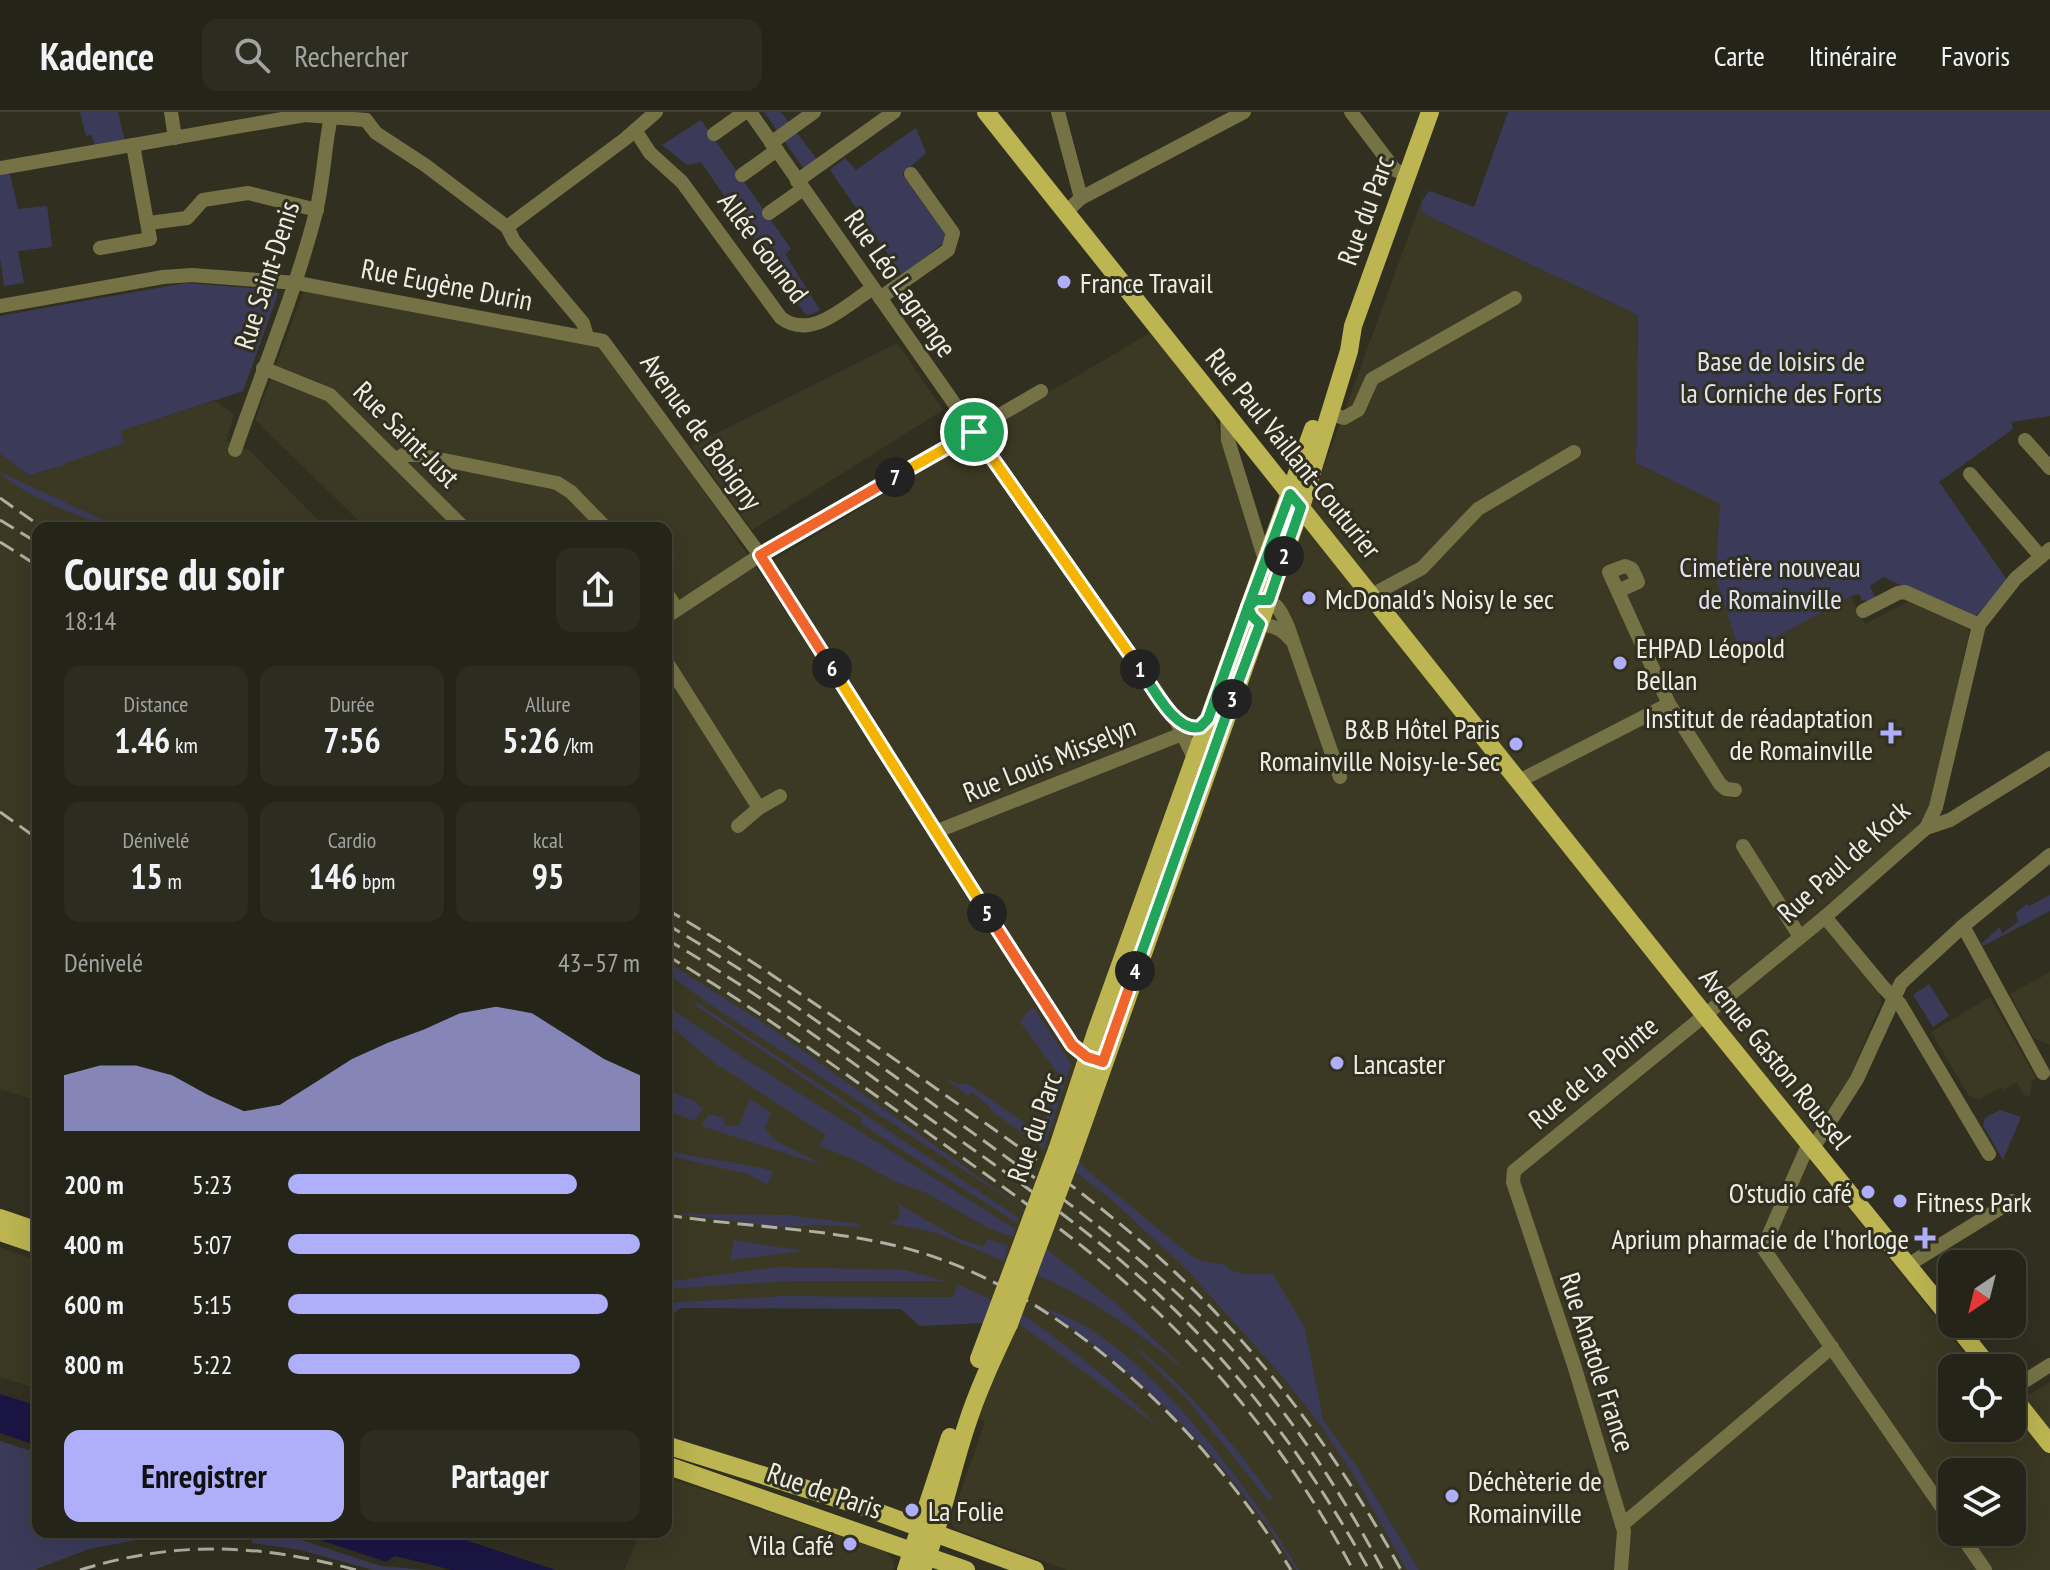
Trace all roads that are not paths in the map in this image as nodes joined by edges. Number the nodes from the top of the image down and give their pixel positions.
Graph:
1 (171, 112) edge
2 (656, 112) edge
3 (747, 112) edge
4 (814, 112) edge
5 (894, 112) edge
6 (986, 112) edge
7 (1058, 112) edge
8 (1244, 112) edge
9 (1351, 112) edge
10 (1430, 112) edge
11 (332, 114) edge
12 (371, 116) edge
13 (639, 121) edge
14 (714, 134) dead end
15 (175, 138) junction
16 (133, 145) junction
17 (774, 146) junction
18 (0, 168) edge
19 (911, 174) dead end
20 (742, 175) dead end
21 (1408, 175) junction
22 (800, 185) junction
23 (1081, 198) junction
24 (317, 210) junction
25 (769, 213) dead end
26 (1065, 213) junction
27 (149, 223) junction
28 (507, 227) junction
29 (100, 248) dead end
30 (297, 283) junction
31 (876, 293) junction
32 (1515, 298) dead end
33 (0, 306) edge
34 (1353, 326) junction
35 (587, 337) junction
36 (263, 368) junction
37 (1041, 391) dead end
38 (1227, 414) junction
39 (1330, 414) junction
40 (974, 432) junction
41 (2025, 440) dead end
42 (235, 450) dead end
43 (1574, 452) dead end
44 (396, 460) junction
45 (2050, 468) edge
46 (1970, 474) dead end
47 (1295, 501) junction
48 (458, 522) edge
49 (600, 522) edge
50 (2045, 553) edge
51 (760, 555) junction
52 (1265, 560) junction
53 (1618, 591) dead end
54 (1372, 595) junction
55 (1248, 607) junction
56 (1863, 611) dead end
57 (672, 613) edge
58 (1271, 615) junction
59 (1979, 625) junction
60 (672, 670) edge
61 (1669, 704) junction
62 (1208, 719) junction
63 (1176, 720) junction
64 (1182, 734) junction
65 (1194, 758) junction
66 (2050, 758) edge
67 (1340, 777) dead end
68 (1519, 781) junction
69 (1735, 790) dead end
70 (780, 796) dead end
71 (759, 808) junction
72 (738, 826) dead end
73 (1926, 828) junction
74 (1558, 830) joint
75 (935, 832) junction
76 (1743, 846) dead end
77 (2050, 855) edge
78 (1825, 917) junction
79 (1963, 926) junction
80 (1800, 937) junction
81 (1893, 996) junction
82 (1705, 1013) junction
83 (1095, 1060) junction
84 (2043, 1073) dead end
85 (1811, 1146) junction
86 (1989, 1154) dead end
87 (1514, 1171) joint
88 (2012, 1201) dead end
89 (0, 1218) edge
90 (32, 1229) edge
91 (0, 1232) edge
92 (32, 1243) edge
93 (1908, 1265) junction
94 (1938, 1302) edge
95 (1967, 1338) edge
96 (1832, 1347) junction
97 (1979, 1354) edge
98 (2050, 1365) edge
99 (2050, 1372) edge
100 (2026, 1382) edge
101 (2026, 1385) edge
102 (2026, 1411) edge
103 (2050, 1444) edge
104 (672, 1447) edge
105 (672, 1467) edge
106 (1938, 1502) edge
107 (1622, 1525) junction
108 (928, 1531) junction
109 (1969, 1546) edge
110 (921, 1559) edge
111 (906, 1570) edge
112 (966, 1570) edge
113 (1035, 1570) edge
114 (1621, 1570) edge
115 (1985, 1570) edge

1 - 15 street
2 - 13 street
3 - 14 street
3 - 17 street, Rue Léo Lagrange
4 - 17 street
5 - 22 street
6 - 26 main road, Rue Paul Vaillant-Couturier
7 - 23 street
8 - 23 street
9 - 21 street
10 - 21 main road, Rue du Parc
11 - 12 street
11 - 15 street
11 - 24 street, Rue Saint-Denis
12 - 28 street, Avenue de Bobigny
13 - 28 street
13 - 31 street, Allée Gounod
15 - 16 street
16 - 18 street
16 - 27 street
17 - 20 street
17 - 22 street, Rue Léo Lagrange
19 - 31 street
21 - 34 main road, Rue du Parc
22 - 25 street
22 - 31 street, Rue Léo Lagrange
23 - 26 street
24 - 27 street
24 - 30 street, Rue Saint-Denis
26 - 38 main road, Rue Paul Vaillant-Couturier
27 - 29 street
28 - 35 street, Avenue de Bobigny
30 - 33 street, Rue Eugène Durin
30 - 35 street, Rue Eugène Durin
30 - 36 street, Rue Saint-Denis
31 - 40 street, Rue Léo Lagrange
32 - 39 street
34 - 39 main road, Rue du Parc
34 - 47 main road, Rue du Parc
35 - 51 street, Avenue de Bobigny
36 - 42 street, Rue Saint-Denis
36 - 44 street, Rue Saint-Just
37 - 40 street
38 - 47 main road, Rue Paul Vaillant-Couturier
38 - 52 street
39 - 47 main road, Rue du Parc
40 - 51 street
40 - 63 street, Rue Léo Lagrange
41 - 45 street
43 - 54 street
44 - 48 street, Rue Saint-Just
44 - 49 street
46 - 50 street
47 - 52 main road, Rue du Parc
47 - 54 main road, Rue Paul Vaillant-Couturier
47 - 58 main road, Rue du Parc
50 - 59 street, Rue Paul de Kock
51 - 57 street
51 - 75 street, Avenue de Bobigny
52 - 55 main road, Rue du Parc
53 - 61 street
54 - 68 main road, Rue Paul Vaillant-Couturier
55 - 58 street
55 - 58 street
55 - 62 main road, Rue du Parc
56 - 59 street
58 - 67 street
58 - 83 main road, Rue du Parc
59 - 73 street, Rue Paul de Kock
60 - 71 street
61 - 68 street
61 - 69 street
62 - 63 street
62 - 65 main road, Rue du Parc
63 - 64 street, Rue Léo Lagrange
64 - 65 street, Rue Léo Lagrange
64 - 75 street, Rue Louis Misselyn
65 - 83 main road, Rue du Parc
66 - 73 street
68 - 74 main road, Rue Paul Vaillant-Couturier
70 - 71 street
71 - 72 street
73 - 78 street, Rue Paul de Kock
74 - 82 main road, Avenue Gaston Roussel
75 - 83 street, Avenue de Bobigny
76 - 80 street
77 - 79 street
78 - 80 street, Rue Paul de Kock
78 - 81 street
79 - 81 street
79 - 84 street
80 - 82 street, Rue Paul de Kock
81 - 85 street
81 - 86 street
82 - 85 main road, Avenue Gaston Roussel
82 - 87 street, Rue de la Pointe
83 - 108 main road, Rue du Parc, bridge
85 - 93 main road, Avenue Gaston Roussel
85 - 96 street
87 - 107 street, Rue Anatole France
88 - 93 street
89 - 90 main road
91 - 92 main road
93 - 94 main road, Avenue Gaston Roussel
95 - 97 main road, Avenue Gaston Roussel
96 - 106 street
96 - 107 street
98 - 100 street
99 - 101 street
102 - 103 main road
104 - 108 main road, Rue de Paris
105 - 110 main road, Rue de Paris
107 - 114 street, Rue Anatole France
108 - 110 main road, Rue du Parc
108 - 113 main road, Rue de Paris
109 - 115 street
110 - 111 main road, Rue du Parc
110 - 112 main road, Rue de Paris

